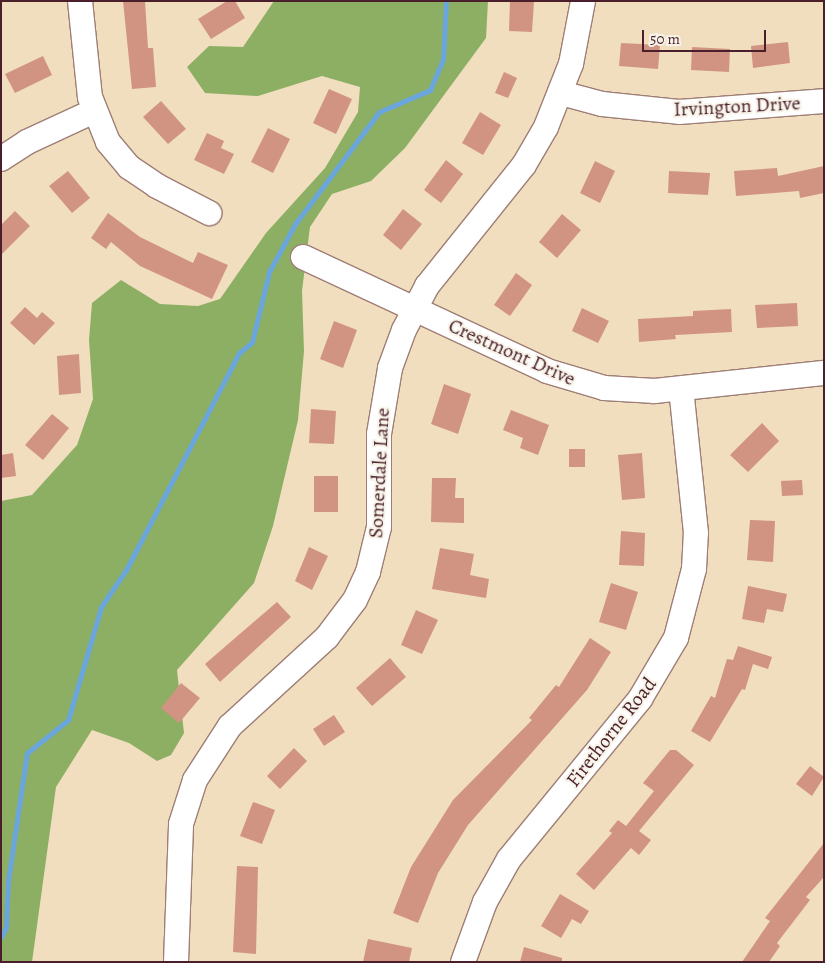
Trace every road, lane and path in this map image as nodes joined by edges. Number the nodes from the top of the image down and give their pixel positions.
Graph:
1 (80, 1) edge
2 (583, 1) edge
3 (561, 93) junction
4 (824, 101) edge
5 (94, 111) junction
6 (1, 159) edge
7 (209, 213) dead end
8 (303, 257) dead end
9 (415, 308) junction
10 (824, 373) edge
11 (681, 389) junction
12 (176, 962) edge
13 (463, 962) edge

1 - 5 street
2 - 3 street, Somerdale Lane
3 - 4 street, Irvington Drive
3 - 9 street, Somerdale Lane
5 - 6 street
5 - 7 street
8 - 9 street, Crestmont Drive
9 - 11 street, Crestmont Drive
9 - 12 street, Somerdale Lane
10 - 11 street, Crestmont Drive
11 - 13 street, Firethorne Road

